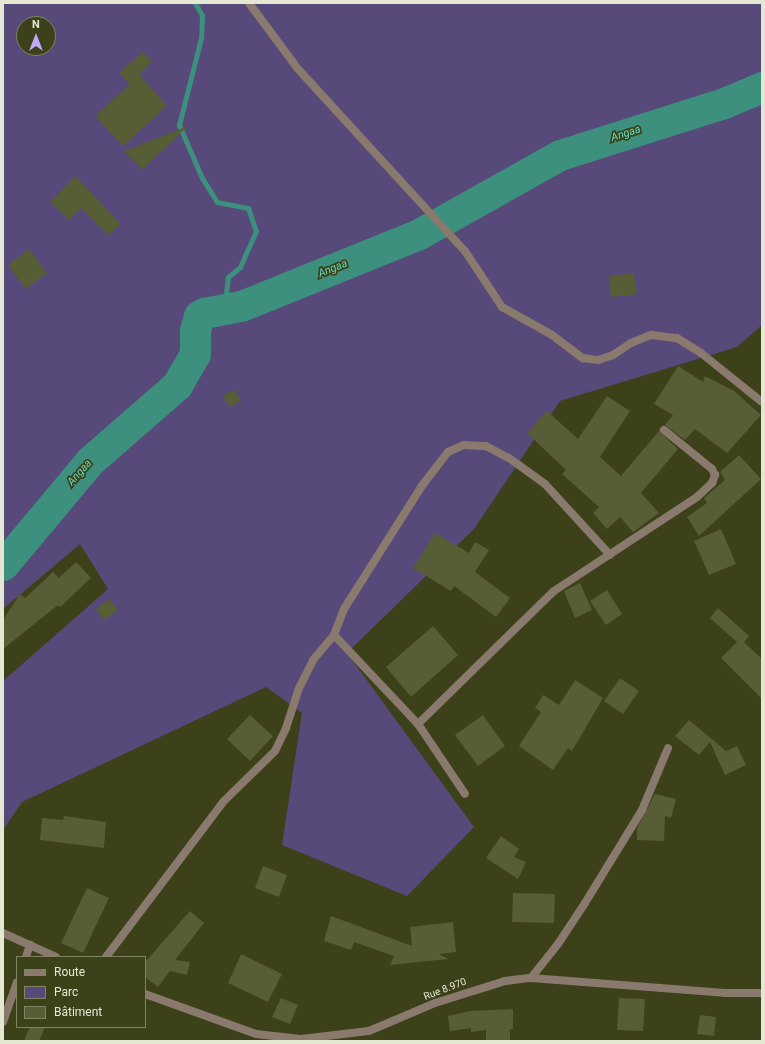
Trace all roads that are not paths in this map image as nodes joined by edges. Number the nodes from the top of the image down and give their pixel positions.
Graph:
1 (249, 3) edge
2 (762, 402) edge
3 (664, 430) dead end
4 (610, 555) junction
5 (334, 635) junction
6 (418, 724) junction
7 (668, 748) dead end
8 (466, 794) dead end
9 (3, 933) edge
10 (30, 946) junction
11 (26, 956) edge
12 (54, 956) edge
13 (107, 956) edge
14 (531, 978) junction
15 (16, 985) edge
16 (762, 993) edge
17 (146, 994) edge
18 (3, 1022) edge
19 (294, 1040) edge

1 - 2 street
3 - 4 street
4 - 5 street
4 - 6 street
5 - 6 street
5 - 13 street
6 - 8 street
7 - 14 street
9 - 10 street
10 - 11 street
10 - 12 street
14 - 16 street, Rue 8.970
14 - 19 street, Rue 8.970
15 - 18 street
17 - 19 street, Rue 8.970

